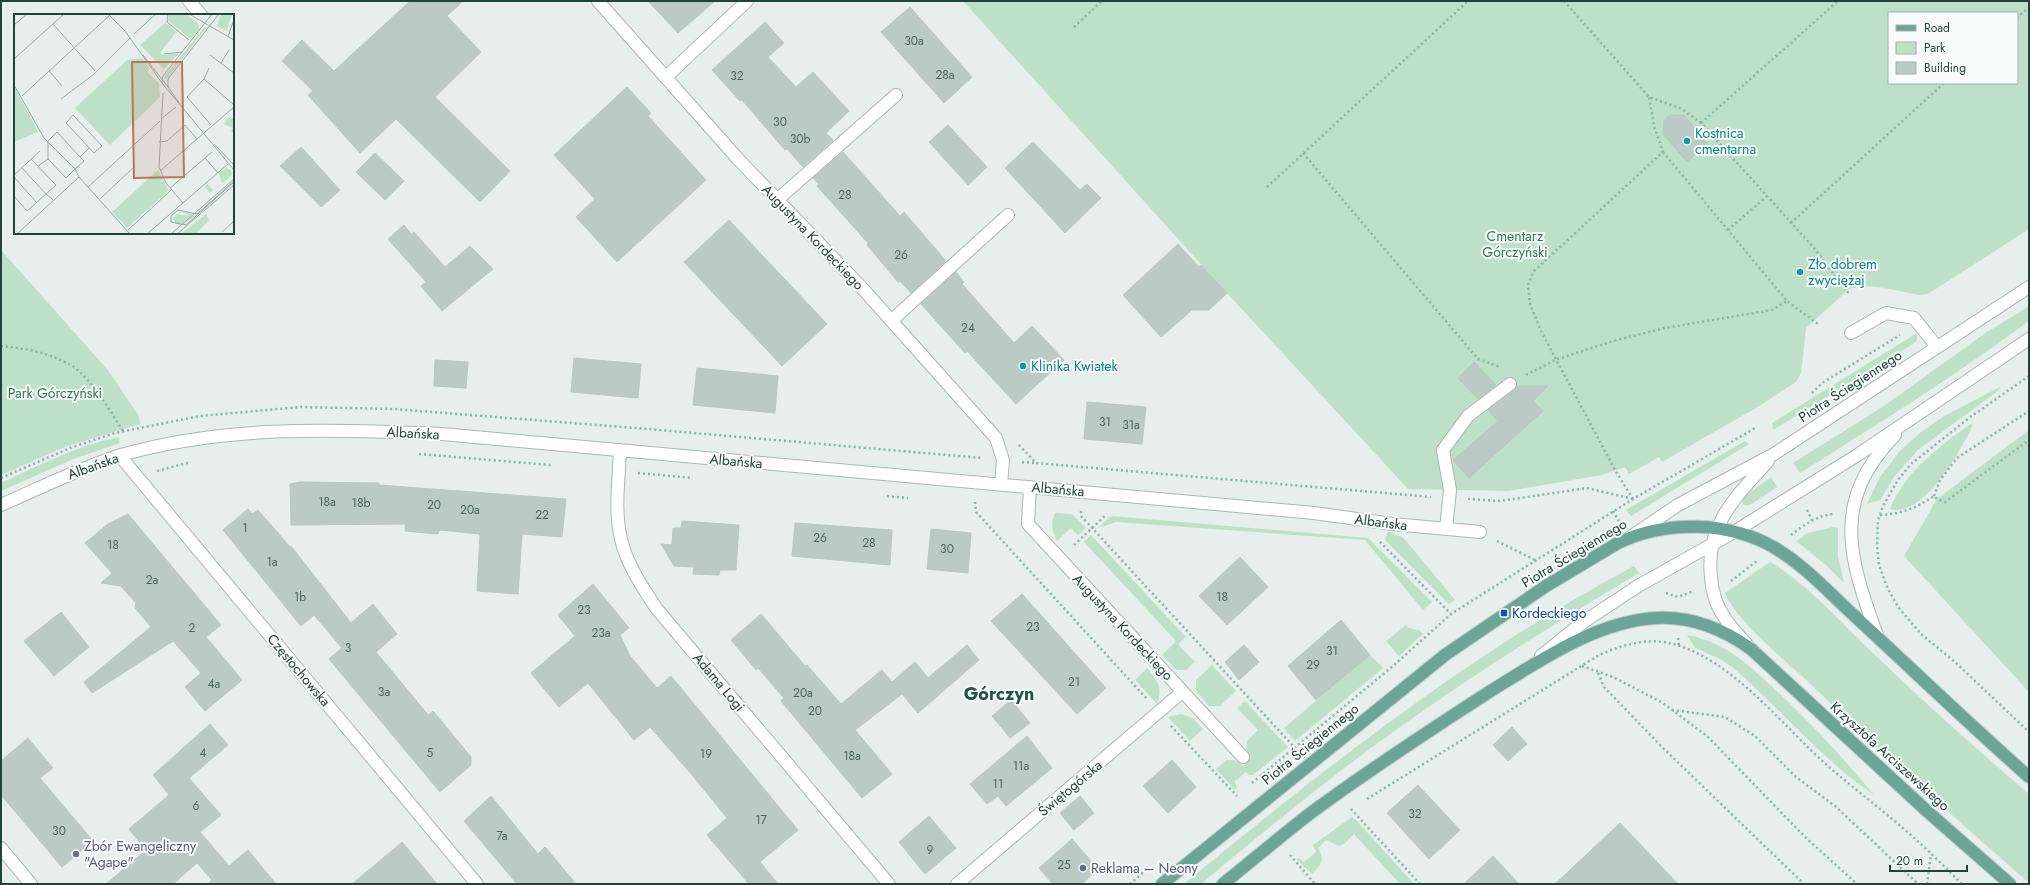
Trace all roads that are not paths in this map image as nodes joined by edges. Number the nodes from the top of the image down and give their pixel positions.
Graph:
1 (189, 1) edge
2 (598, 1) edge
3 (747, 1) edge
4 (201, 14) edge
5 (666, 77) junction
6 (896, 95) dead end
7 (777, 200) junction
8 (1008, 215) dead end
9 (2029, 287) edge
10 (891, 321) junction
11 (1851, 333) dead end
12 (2029, 339) edge
13 (1937, 348) junction
14 (1510, 384) road end
15 (1911, 419) junction
16 (620, 450) junction
17 (1774, 454) junction
18 (120, 456) junction
19 (1001, 484) junction
20 (1030, 487) junction
21 (1, 505) edge
22 (1716, 528) junction
23 (1446, 529) junction
24 (1480, 532) road end
25 (1734, 532) junction
26 (1629, 538) junction
27 (1711, 545) junction
28 (1878, 638) junction
29 (1751, 649) junction
30 (1527, 668) junction
31 (1182, 692) junction
32 (1243, 757) dead end
33 (2029, 777) edge
34 (1, 848) edge
35 (31, 884) edge
36 (477, 884) edge
37 (888, 884) edge
38 (957, 884) edge
39 (1162, 884) edge
40 (1224, 884) edge
41 (2010, 884) edge

1 - 4 street
2 - 5 street, Augustyna Kordeckiego
3 - 5 street
5 - 7 street, Augustyna Kordeckiego
6 - 7 street
7 - 10 street, Augustyna Kordeckiego
8 - 10 street
9 - 13 street, Piotra Ściegiennego
10 - 19 street, Augustyna Kordeckiego
11 - 13 street
12 - 15 street
13 - 17 street, Piotra Ściegiennego
14 - 23 street
15 - 25 street
15 - 28 street
16 - 18 street, Albańska
16 - 19 street, Albańska
16 - 37 street, Adama Logi
17 - 22 street, Krzysztofa Arciszewskiego
17 - 26 street, Piotra Ściegiennego
18 - 21 street, Albańska
18 - 36 street, Częstochowska
19 - 20 street, Albańska
20 - 23 street, Albańska
20 - 31 street, Augustyna Kordeckiego
22 - 25 main road
22 - 26 main road
22 - 27 street, Krzysztofa Arciszewskiego
23 - 24 street, Albańska
25 - 27 street
25 - 28 main road
26 - 39 main road, Piotra Ściegiennego
27 - 29 street, Krzysztofa Arciszewskiego
27 - 30 street
28 - 33 main road
29 - 30 main road, Krzysztofa Arciszewskiego
29 - 41 main road, Krzysztofa Arciszewskiego
30 - 40 main road
31 - 32 street, Augustyna Kordeckiego
31 - 38 street, Świętogórska
34 - 35 street

